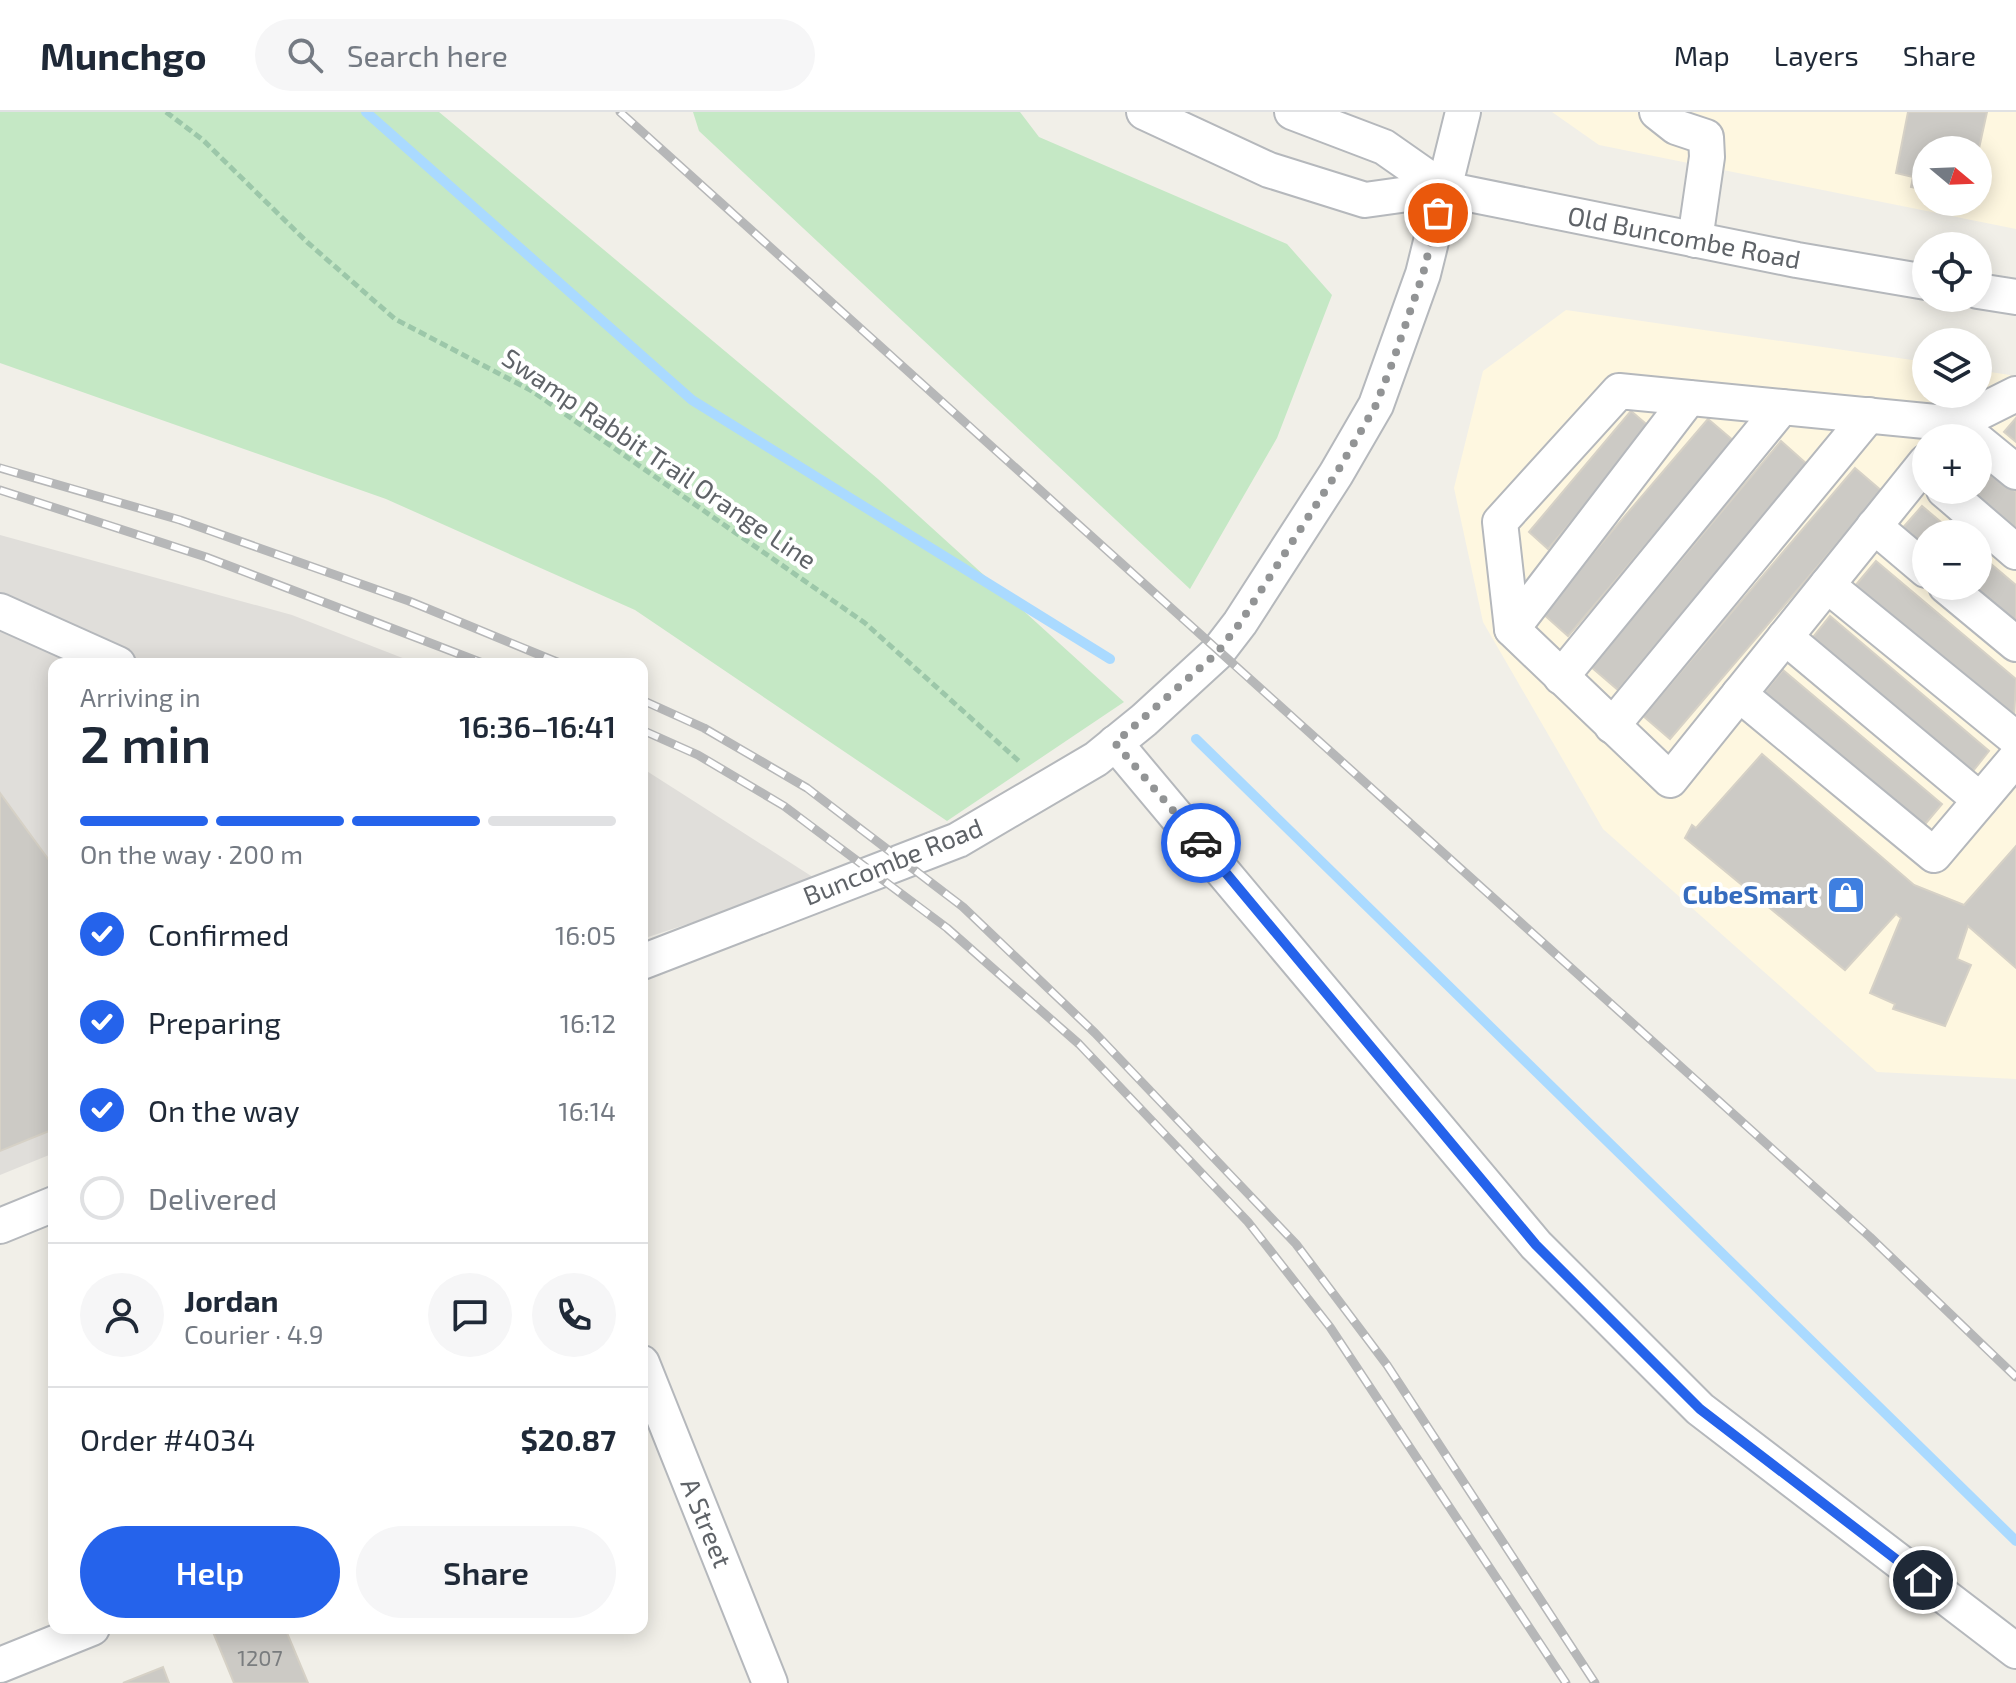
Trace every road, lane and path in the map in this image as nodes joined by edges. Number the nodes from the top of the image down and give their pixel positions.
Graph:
1 (166, 112) edge
2 (1144, 112) edge
3 (1292, 112) edge
4 (1463, 112) edge
5 (1657, 112) edge
6 (1444, 189) junction
7 (1695, 240) junction
8 (1912, 279) edge
9 (1992, 293) edge
10 (2016, 297) edge
11 (2016, 394) edge
12 (1689, 398) junction
13 (1782, 407) junction
14 (1869, 415) junction
15 (1912, 424) edge
16 (1977, 424) edge
17 (1992, 455) edge
18 (2016, 472) edge
19 (1912, 490) edge
20 (1962, 504) edge
21 (1874, 526) junction
22 (2016, 552) edge
23 (1912, 558) edge
24 (1827, 585) junction
25 (1963, 600) edge
26 (0, 611) edge
27 (1512, 629) junction
28 (1785, 637) junction
29 (2016, 644) edge
30 (105, 658) edge
31 (1561, 677) junction
32 (1739, 694) junction
33 (1612, 726) junction
34 (2016, 739) edge
35 (1115, 743) junction
36 (2016, 758) edge
37 (1046, 791) junction
38 (1980, 800) junction
39 (648, 960) edge
40 (48, 1206) edge
41 (0, 1226) edge
42 (649, 1401) edge
43 (77, 1634) edge
44 (2016, 1651) edge
45 (0, 1665) edge
46 (770, 1683) edge

1 - 37 path, Swamp Rabbit Trail Orange Line
2 - 6 street, Old Buncombe Road
3 - 6 street, Old Buncombe Road
4 - 6 street, Buncombe Road
5 - 7 street
6 - 7 street, Old Buncombe Road
6 - 35 street, Buncombe Road
7 - 8 street, Old Buncombe Road
9 - 10 street
11 - 16 street
12 - 13 street
12 - 27 street
12 - 27 street
13 - 14 street
13 - 31 street
14 - 15 street
14 - 33 street
17 - 18 street
19 - 21 street
20 - 22 street
21 - 23 street
21 - 24 street
24 - 28 street
24 - 34 street
25 - 29 street
26 - 30 street
27 - 31 street
28 - 32 street
28 - 38 street
31 - 33 street
32 - 33 street
32 - 38 street
35 - 37 street, Buncombe Road
35 - 44 street
36 - 38 street
37 - 39 street, Buncombe Road
40 - 41 street
42 - 46 street, A Street
43 - 45 street

